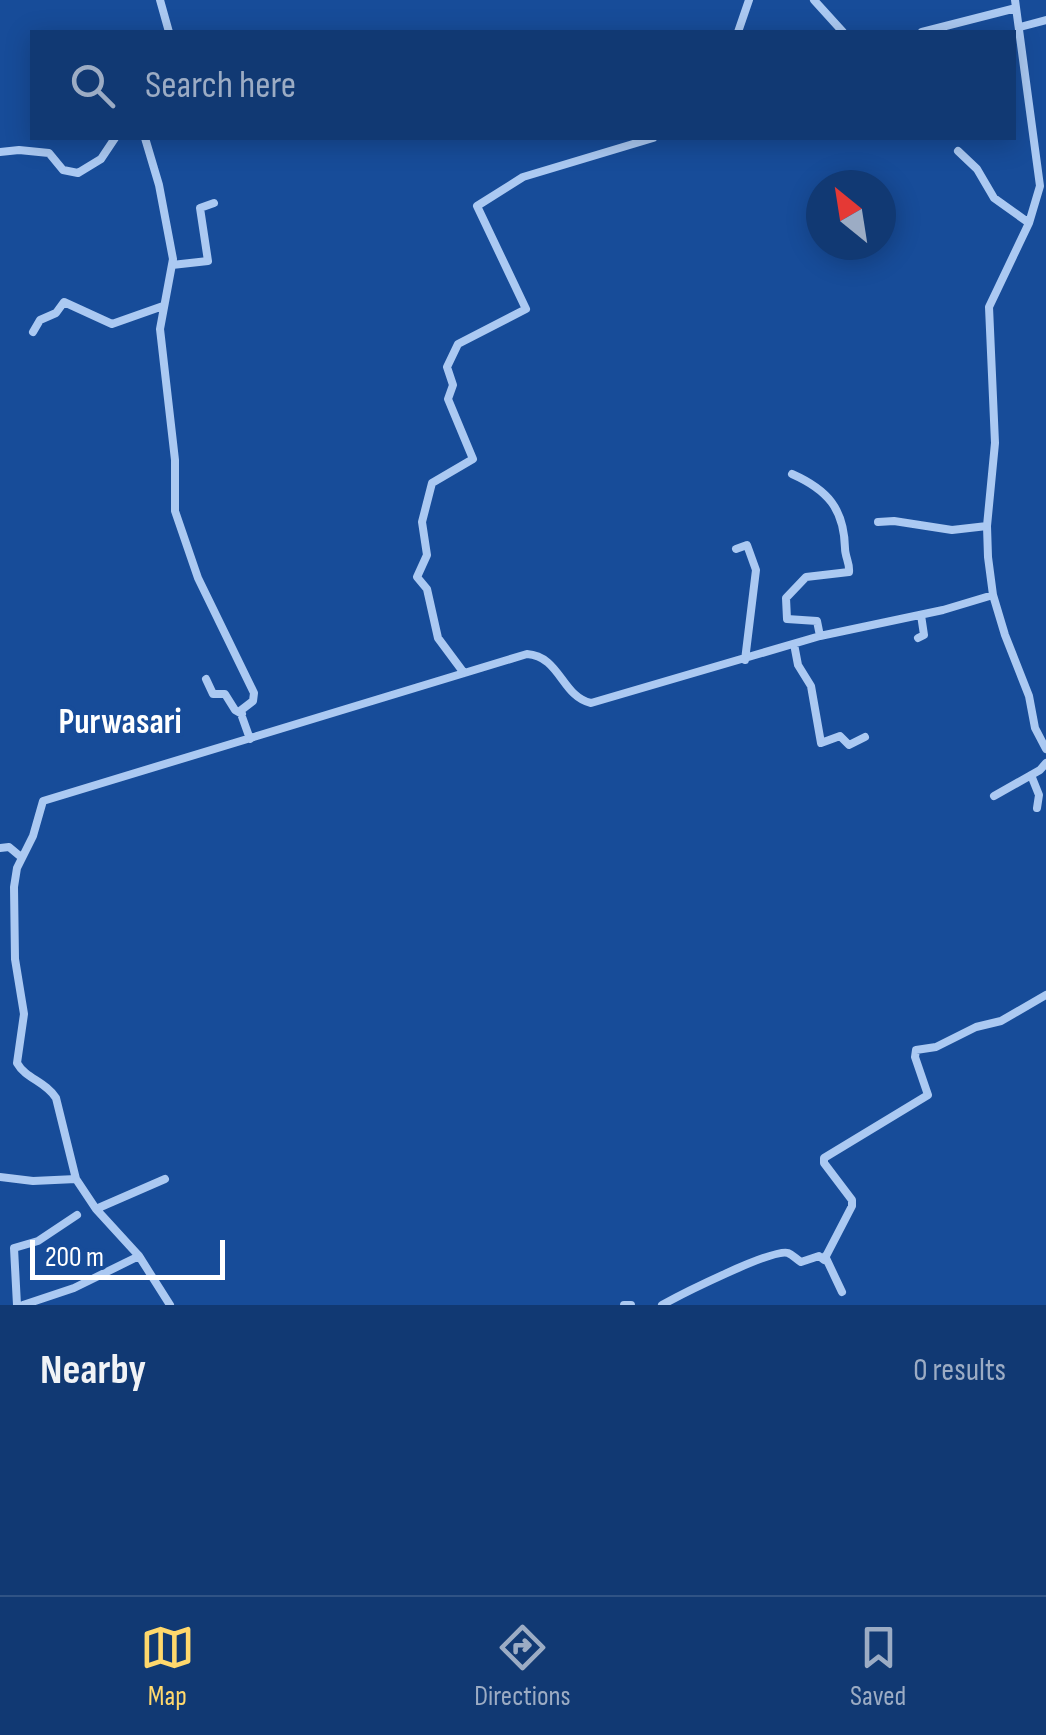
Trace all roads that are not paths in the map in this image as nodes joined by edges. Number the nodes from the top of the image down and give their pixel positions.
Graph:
1 (160, 0) edge
2 (749, 0) edge
3 (814, 0) edge
4 (1016, 4) edge
5 (1046, 20) edge
6 (1020, 27) junction
7 (168, 30) edge
8 (739, 30) edge
9 (841, 30) edge
10 (929, 30) edge
11 (114, 140) edge
12 (146, 140) edge
13 (646, 140) edge
14 (958, 151) dead end
15 (0, 152) edge
16 (1042, 164) edge
17 (214, 203) dead end
18 (1030, 223) junction
19 (172, 265) junction
20 (163, 306) junction
21 (33, 332) dead end
22 (792, 474) dead end
23 (878, 522) dead end
24 (987, 526) junction
25 (736, 549) dead end
26 (993, 595) junction
27 (921, 615) junction
28 (863, 616) dead end
29 (865, 627) junction
30 (820, 636) junction
31 (918, 638) dead end
32 (794, 644) junction
33 (745, 660) junction
34 (464, 672) junction
35 (206, 679) dead end
36 (242, 714) junction
37 (865, 738) dead end
38 (250, 739) junction
39 (1046, 749) edge
40 (1046, 763) edge
41 (1031, 775) junction
42 (994, 796) dead end
43 (1037, 808) dead end
44 (0, 848) edge
45 (22, 857) junction
46 (1046, 995) edge
47 (0, 1177) edge
48 (76, 1178) junction
49 (165, 1179) dead end
50 (96, 1209) junction
51 (76, 1215) dead end
52 (139, 1256) junction
53 (826, 1256) junction
54 (842, 1292) dead end
55 (20, 1305) edge
56 (170, 1305) edge
57 (662, 1305) edge

1 - 7 street
2 - 8 street
3 - 9 street
4 - 6 street
4 - 10 street
5 - 6 street
6 - 16 street
11 - 15 street
12 - 19 street
13 - 34 street
14 - 18 street
16 - 18 street
17 - 19 street
18 - 24 street
19 - 20 street
20 - 21 street
20 - 36 street
22 - 30 street
23 - 24 street
24 - 26 street
25 - 33 street
26 - 27 street
26 - 39 street
27 - 29 street
27 - 31 street
28 - 29 street
29 - 30 street
30 - 32 street
32 - 33 street
32 - 37 street
33 - 34 street
34 - 38 street
35 - 36 street
36 - 38 street
38 - 45 street
40 - 41 street
41 - 42 street
41 - 43 street
44 - 45 street
45 - 48 street
46 - 53 street
47 - 48 street
48 - 50 street
49 - 50 street
50 - 52 street
51 - 55 street
52 - 55 street
52 - 56 street
53 - 54 street
53 - 57 street

